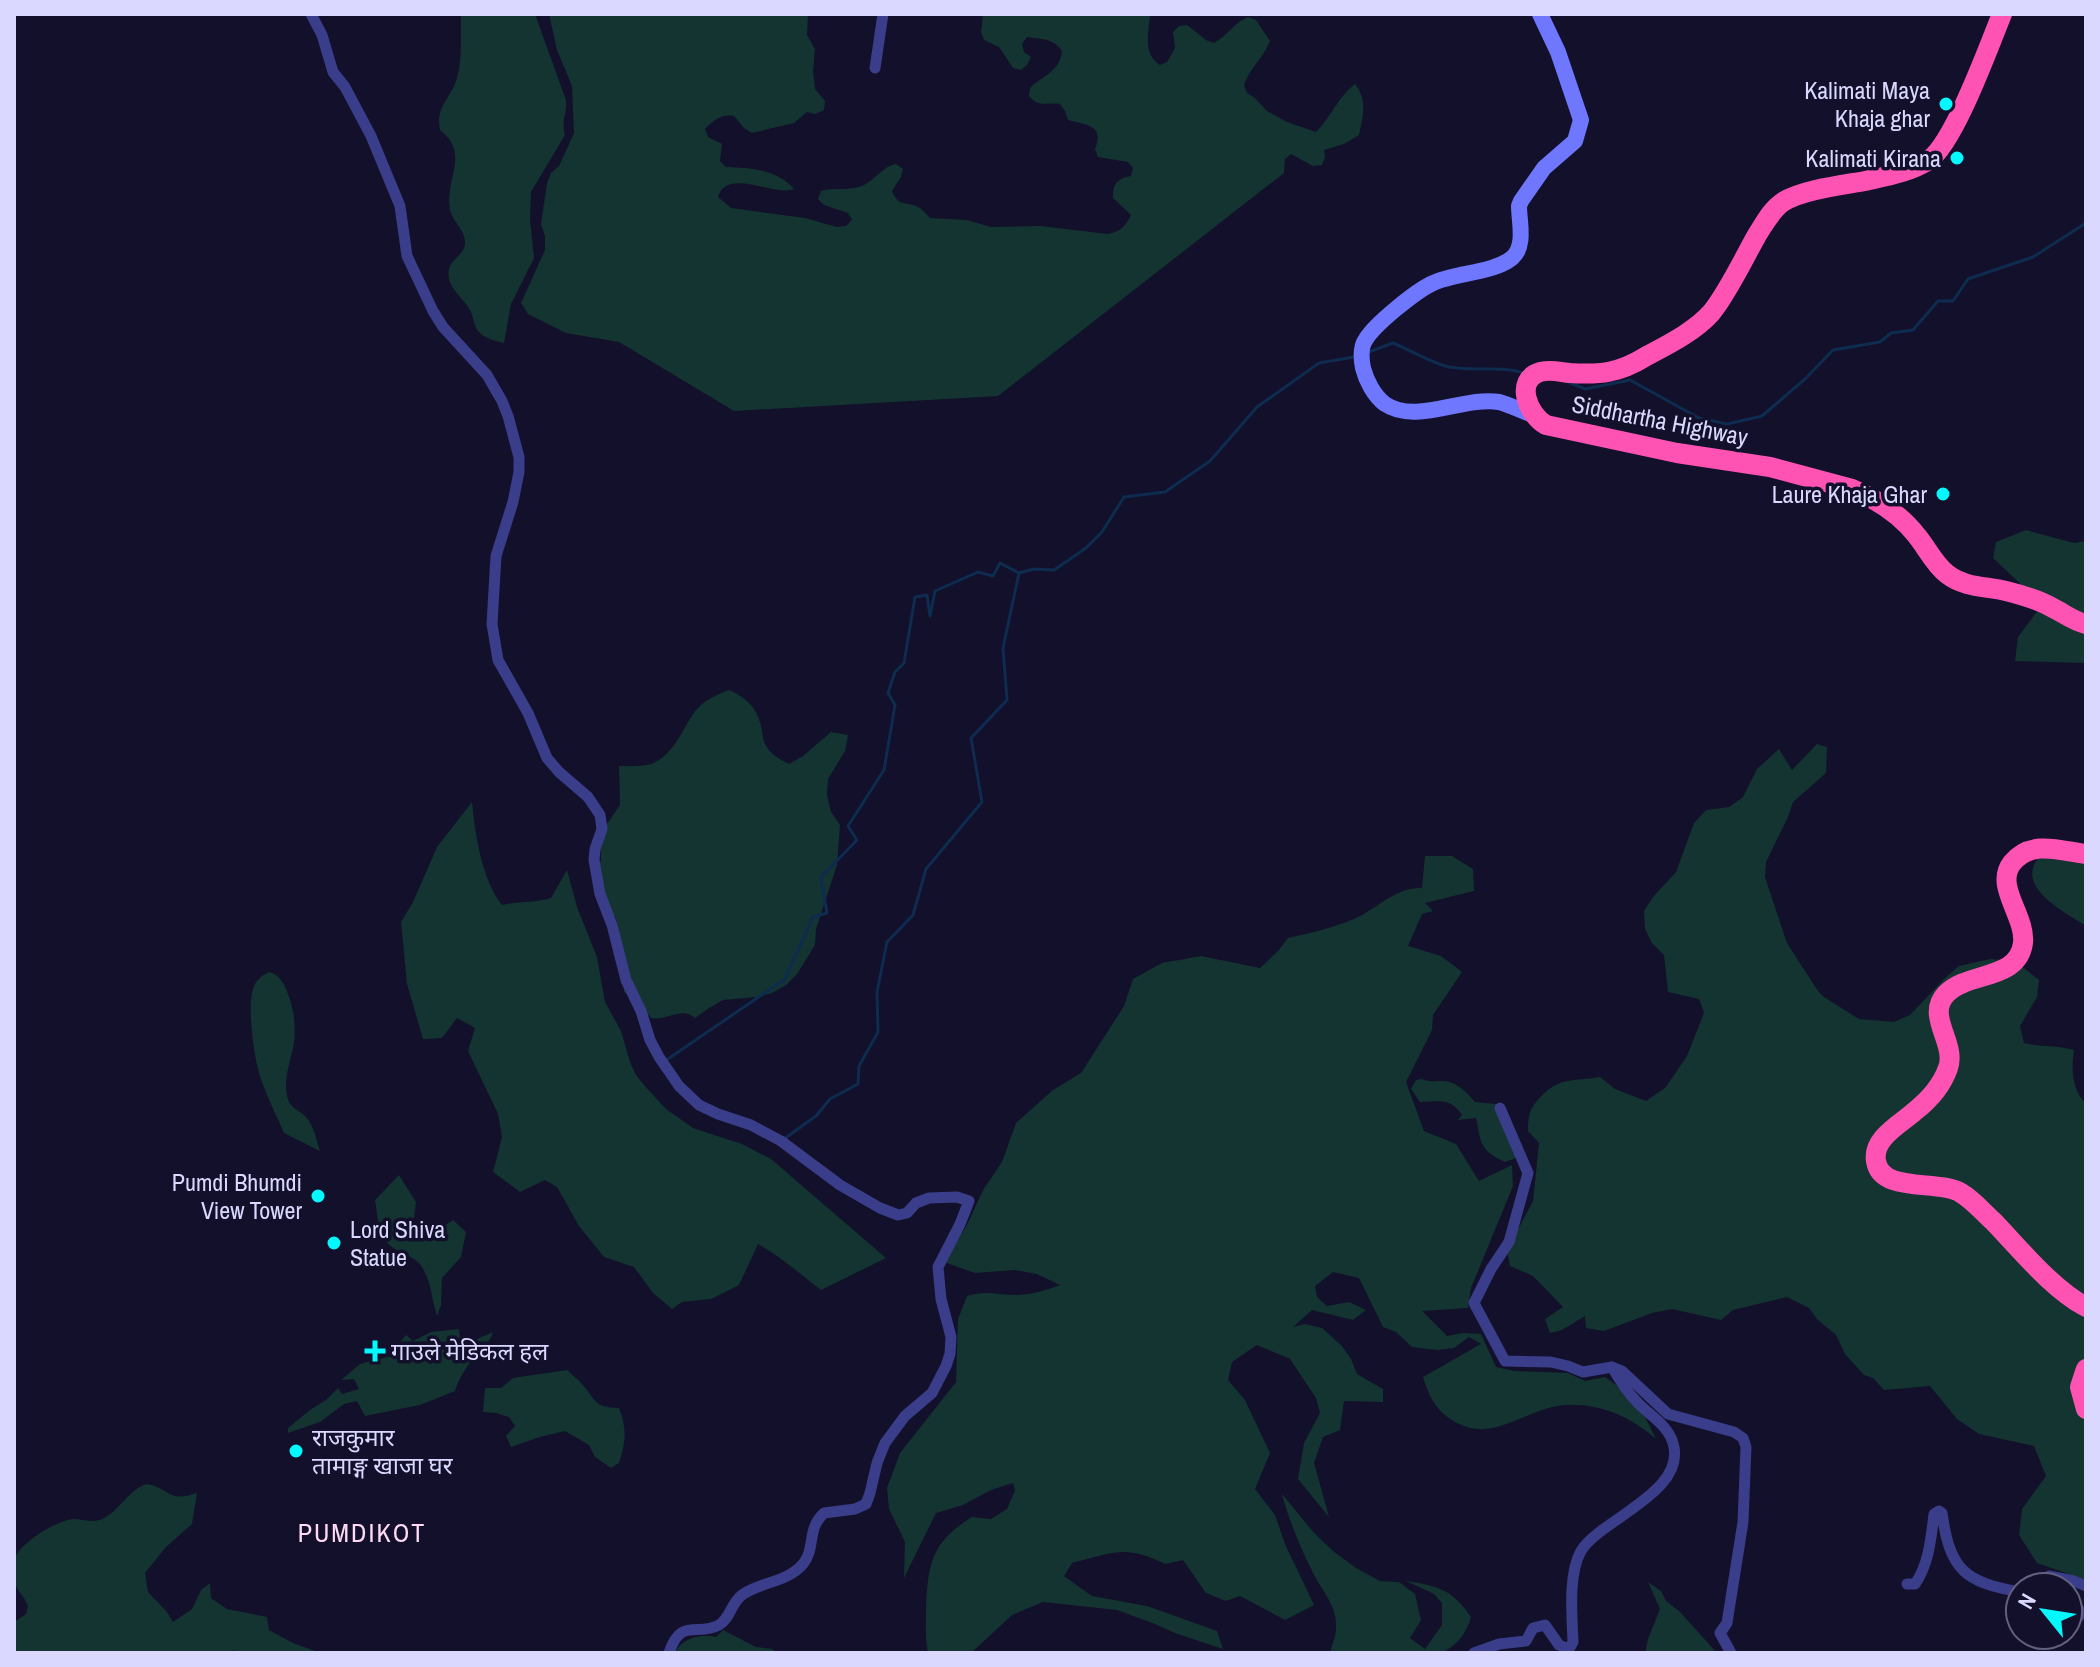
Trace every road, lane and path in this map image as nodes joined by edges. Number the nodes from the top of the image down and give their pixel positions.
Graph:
1 (311, 14) edge
2 (883, 14) edge
3 (1540, 14) edge
4 (2002, 14) edge
5 (875, 68) dead end
6 (1533, 415) junction
7 (2086, 624) edge
8 (2086, 854) edge
9 (1500, 1108) dead end
10 (2086, 1307) edge
11 (1612, 1367) junction
12 (2086, 1369) edge
13 (2086, 1409) edge
14 (1907, 1584) dead end
15 (2004, 1589) edge
16 (669, 1653) edge
17 (1474, 1653) edge
18 (1731, 1653) edge

1 - 16 street
2 - 5 street
3 - 6 main road
4 - 6 highway, Siddhartha Highway
6 - 7 highway, Siddhartha Highway
8 - 10 highway
9 - 11 street
11 - 17 street
11 - 18 street
12 - 13 highway
14 - 15 street

